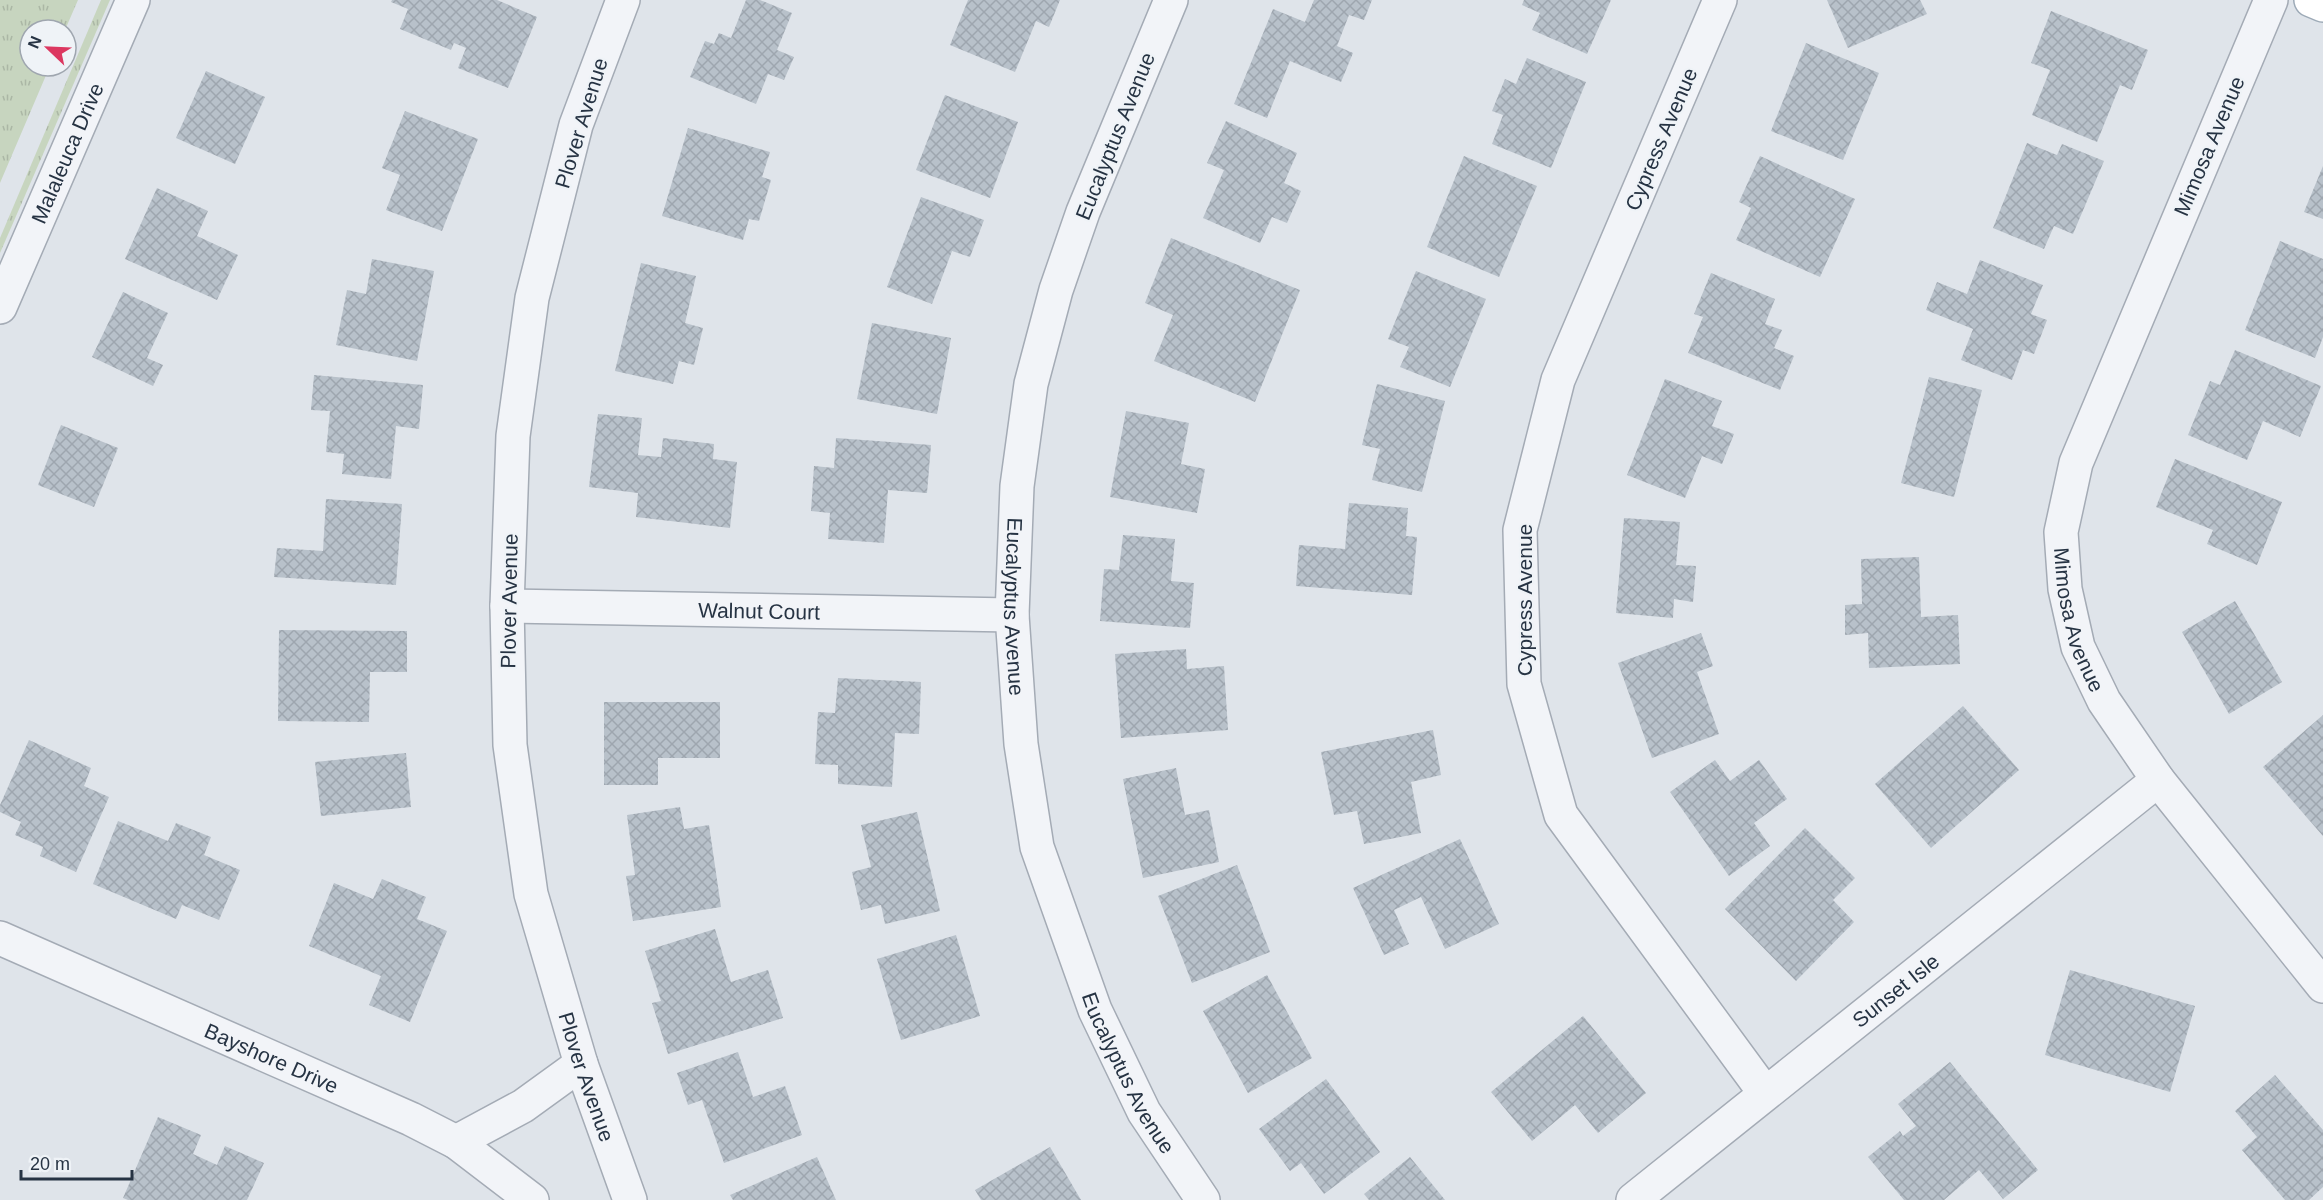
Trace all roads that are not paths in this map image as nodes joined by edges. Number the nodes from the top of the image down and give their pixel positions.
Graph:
1 (134, 0) edge
2 (622, 0) edge
3 (1171, 0) edge
4 (1720, 0) edge
5 (2271, 0) edge
6 (2311, 0) edge
7 (2323, 5) edge
8 (0, 307) edge
9 (507, 606) junction
10 (1012, 615) junction
11 (2158, 780) junction
12 (0, 939) edge
13 (2323, 986) edge
14 (581, 1064) junction
15 (1765, 1093) junction
16 (456, 1142) junction
17 (532, 1200) edge
18 (630, 1200) edge
19 (1203, 1200) edge
20 (1633, 1200) edge

1 - 8 street, Malaleuca Drive
2 - 9 street, Plover Avenue
3 - 10 street, Eucalyptus Avenue
4 - 15 street, Cypress Avenue
5 - 11 street, Mimosa Avenue
6 - 7 main road
9 - 10 street, Walnut Court
9 - 14 street, Plover Avenue
10 - 19 street, Eucalyptus Avenue
11 - 13 street, Mimosa Avenue
11 - 15 street, Sunset Isle
12 - 16 street, Bayshore Drive
14 - 16 street
14 - 18 street, Plover Avenue
15 - 20 street, Sunset Isle
16 - 17 street, Bayshore Drive

